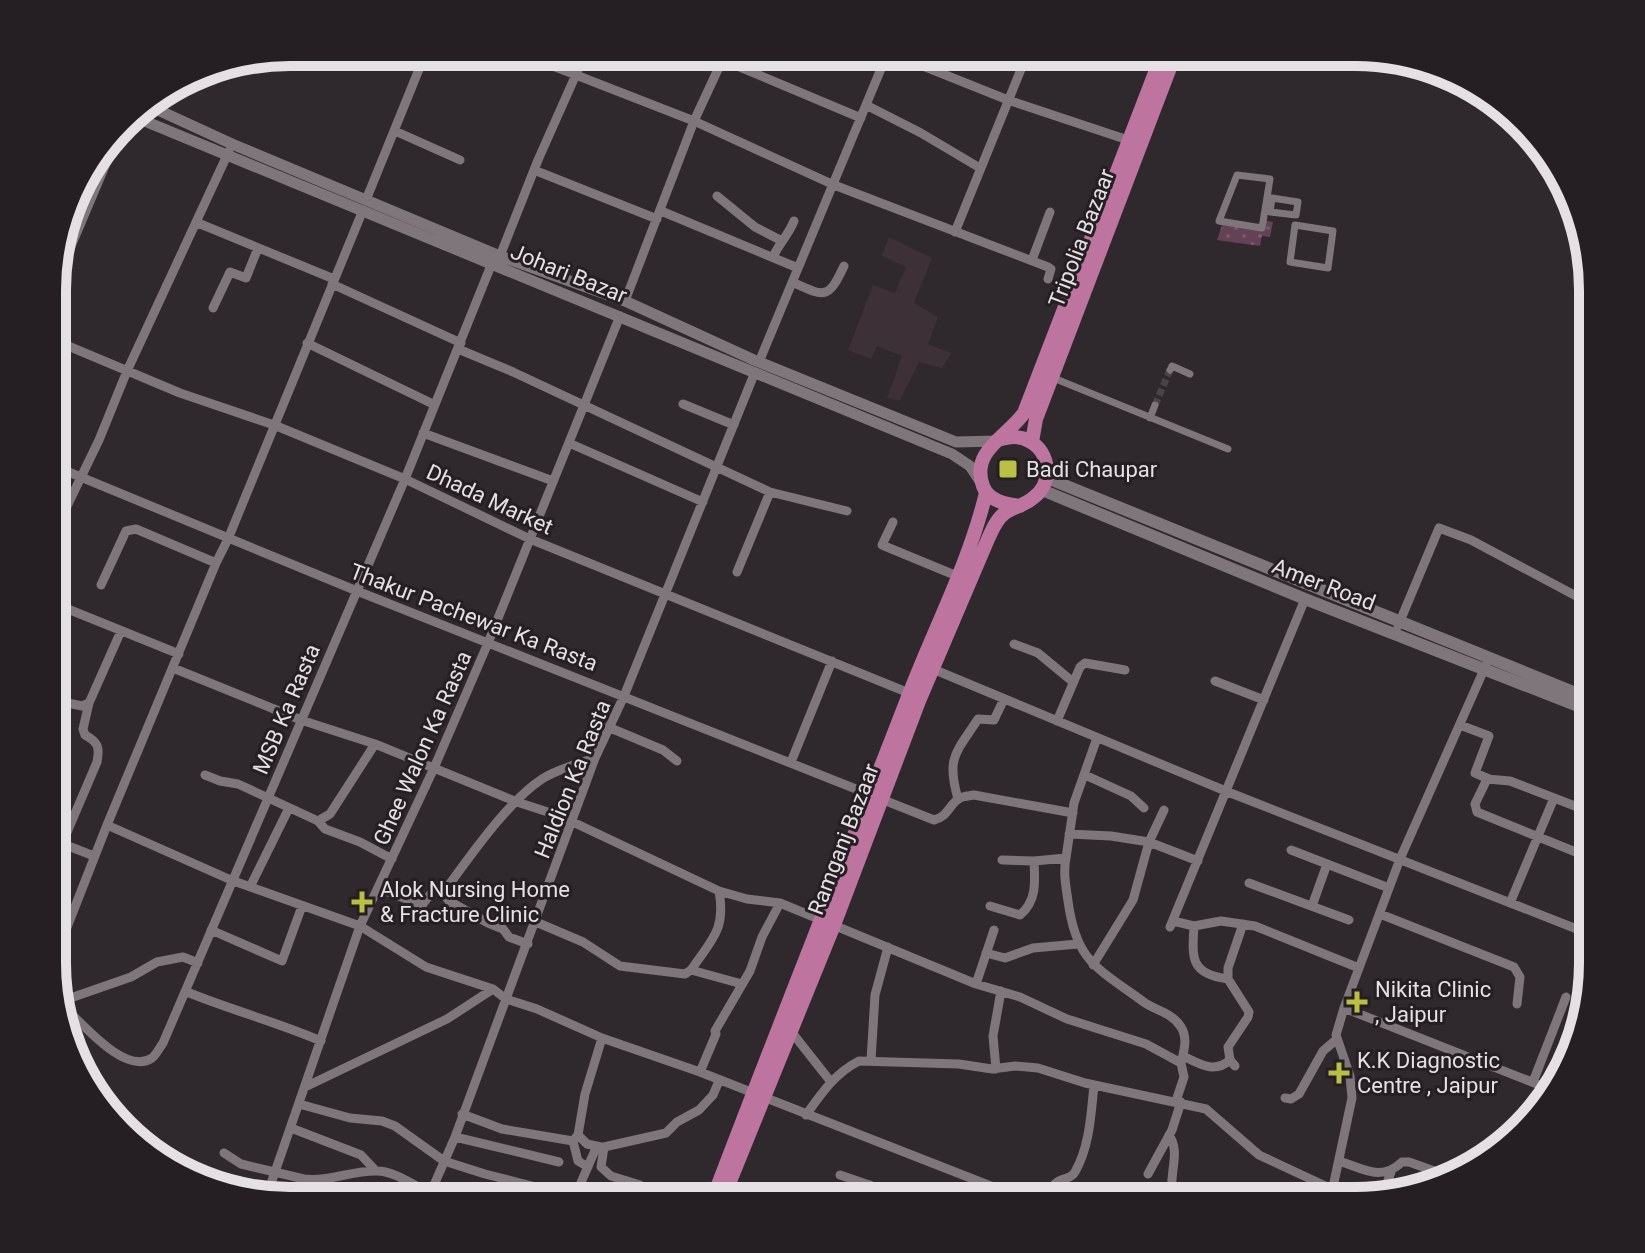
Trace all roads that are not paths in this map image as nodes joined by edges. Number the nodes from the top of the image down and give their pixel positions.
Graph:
1 (421, 66) edge
2 (552, 66) edge
3 (581, 66) edge
4 (720, 66) edge
5 (747, 66) edge
6 (882, 66) edge
7 (923, 66) edge
8 (1022, 66) edge
9 (1159, 66) edge
10 (1170, 66) edge
11 (577, 76) junction
12 (1008, 100) junction
13 (866, 105) junction
14 (157, 111) edge
15 (861, 118) junction
16 (145, 120) edge
17 (694, 121) junction
18 (395, 131) junction
19 (1136, 142) junction
20 (230, 150) junction
21 (460, 160) dead end
22 (104, 166) edge
23 (980, 168) junction
24 (534, 170) junction
25 (1270, 179) joint
26 (834, 185) junction
27 (717, 196) dead end
28 (364, 205) junction
29 (1050, 212) dead end
30 (659, 215) junction
31 (794, 221) dead end
32 (198, 223) junction
33 (1333, 231) joint
34 (955, 232) junction
35 (785, 238) junction
36 (808, 244) junction
37 (70, 246) edge
38 (258, 248) junction
39 (773, 257) junction
40 (496, 260) junction
41 (1032, 260) junction
42 (844, 266) dead end
43 (798, 268) junction
44 (1048, 279) dead end
45 (333, 282) junction
46 (792, 282) junction
47 (625, 301) junction
48 (213, 308) dead end
49 (620, 316) junction
50 (307, 343) junction
51 (66, 345) edge
52 (459, 346) junction
53 (757, 367) junction
54 (1170, 370) dead end
55 (127, 371) junction
56 (1190, 374) dead end
57 (1051, 377) junction
58 (683, 404) dead end
59 (435, 405) junction
60 (583, 405) junction
61 (1155, 405) tunnel mouth
62 (1150, 418) junction
63 (274, 425) junction
64 (734, 425) junction
65 (423, 433) junction
66 (998, 440) junction
67 (1032, 442) junction
68 (569, 443) junction
69 (1228, 449) dead end
70 (717, 466) junction
71 (66, 471) edge
72 (81, 477) junction
73 (405, 479) junction
74 (553, 481) junction
75 (1044, 484) junction
76 (984, 489) junction
77 (770, 492) junction
78 (703, 502) junction
79 (1020, 506) junction
80 (66, 508) edge
81 (847, 511) dead end
82 (893, 522) dead end
83 (228, 539) junction
84 (530, 539) junction
85 (216, 563) junction
86 (737, 572) dead end
87 (957, 576) junction
88 (101, 585) dead end
89 (357, 591) junction
90 (665, 594) junction
91 (1579, 598) edge
92 (1305, 599) junction
93 (66, 608) edge
94 (1398, 627) junction
95 (121, 631) junction
96 (488, 643) junction
97 (1014, 644) dead end
98 (179, 654) junction
99 (832, 661) junction
100 (1487, 664) junction
101 (926, 667) junction
102 (173, 668) junction
103 (1125, 670) dead end
104 (1215, 681) dead end
105 (1073, 682) junction
106 (909, 693) junction
107 (1579, 695) edge
108 (624, 696) junction
109 (1004, 699) junction
110 (1264, 700) junction
111 (66, 703) edge
112 (89, 703) junction
113 (1579, 706) edge
114 (301, 720) junction
115 (1057, 721) junction
116 (1460, 725) junction
117 (608, 727) junction
118 (1097, 738) junction
119 (375, 744) junction
120 (595, 758) junction
121 (677, 761) dead end
122 (791, 762) junction
123 (434, 768) junction
124 (205, 775) dead end
125 (1085, 775) junction
126 (1489, 779) junction
127 (1228, 792) junction
128 (877, 796) junction
129 (268, 797) junction
130 (1554, 798) junction
131 (958, 799) junction
132 (517, 802) junction
133 (289, 808) junction
134 (1144, 808) dead end
135 (1579, 808) edge
136 (1164, 810) dead end
137 (1073, 813) junction
138 (318, 821) junction
139 (572, 823) junction
140 (66, 824) edge
141 (107, 825) junction
142 (1069, 834) junction
143 (1537, 837) junction
144 (1149, 842) junction
145 (66, 845) edge
146 (1291, 850) dead end
147 (1579, 854) edge
148 (94, 856) junction
149 (1066, 858) junction
150 (392, 859) junction
151 (1400, 859) junction
152 (1002, 860) dead end
153 (1034, 861) junction
154 (1198, 861) junction
155 (1327, 864) junction
156 (231, 880) junction
157 (1249, 883) dead end
158 (250, 887) junction
159 (378, 888) junction
160 (1389, 888) junction
161 (719, 891) junction
162 (443, 893) junction
163 (780, 903) junction
164 (1510, 903) junction
165 (302, 906) junction
166 (990, 906) dead end
167 (1312, 906) junction
168 (1380, 914) junction
169 (1349, 920) dead end
170 (536, 922) junction
171 (828, 922) junction
172 (1243, 924) junction
173 (360, 926) junction
174 (1194, 926) junction
175 (66, 928) edge
176 (211, 930) junction
177 (994, 930) dead end
178 (1579, 930) edge
179 (528, 944) junction
180 (1078, 944) junction
181 (888, 947) junction
182 (986, 953) junction
183 (198, 963) junction
184 (1093, 965) junction
185 (1359, 968) junction
186 (691, 970) junction
187 (1228, 979) junction
188 (742, 984) junction
189 (976, 984) junction
190 (493, 989) junction
191 (1001, 991) junction
192 (187, 992) junction
193 (1566, 997) dead end
194 (69, 999) edge
195 (506, 999) junction
196 (1517, 1004) dead end
197 (1344, 1008) junction
198 (73, 1016) edge
199 (790, 1030) junction
200 (602, 1038) junction
201 (1337, 1039) junction
202 (321, 1041) junction
203 (871, 1060) junction
204 (1182, 1060) junction
205 (996, 1069) junction
206 (700, 1072) junction
207 (719, 1081) junction
208 (831, 1082) junction
209 (1533, 1082) junction
210 (1094, 1085) junction
211 (1542, 1086) edge
212 (305, 1087) junction
213 (757, 1096) junction
214 (1285, 1098) dead end
215 (1178, 1102) junction
216 (299, 1104) junction
217 (462, 1114) junction
218 (806, 1115) junction
219 (291, 1128) junction
220 (1169, 1135) junction
221 (455, 1137) junction
222 (575, 1138) junction
223 (600, 1147) junction
224 (224, 1153) dead end
225 (444, 1161) junction
226 (1339, 1161) junction
227 (559, 1162) dead end
228 (588, 1167) junction
229 (376, 1171) junction
230 (275, 1172) junction
231 (1391, 1172) junction
232 (1436, 1172) edge
233 (1148, 1174) dead end
234 (840, 1175) dead end
235 (512, 1181) junction
236 (640, 1185) dead end
237 (870, 1185) joint
238 (1386, 1185) edge
239 (270, 1186) edge
240 (411, 1187) edge
241 (432, 1187) edge
242 (509, 1187) edge
243 (535, 1187) edge
244 (579, 1187) edge
245 (718, 1187) edge
246 (727, 1187) edge
247 (876, 1187) edge
248 (990, 1187) edge
249 (1053, 1187) edge
250 (1172, 1187) edge
251 (1328, 1187) edge
252 (1335, 1187) edge

1 - 18 street
2 - 11 street
3 - 11 street, MSB Ka Rasta
4 - 17 street
5 - 15 street
6 - 13 street, Haldion Ka Rasta
7 - 12 street
8 - 12 street
9 - 19 main road, Tripolia Bazaar
10 - 19 main road, Tripolia Bazaar
11 - 17 street
11 - 24 street, MSB Ka Rasta
12 - 19 street
12 - 23 street
13 - 15 street, Haldion Ka Rasta
13 - 23 street
14 - 20 street, Johari Bazar
15 - 26 street, Haldion Ka Rasta
16 - 20 street, Johari Bazar
17 - 26 street
17 - 30 street
18 - 21 street
18 - 28 street
19 - 57 main road, Tripolia Bazaar
19 - 66 main road, Tripolia Bazaar
20 - 28 street, Johari Bazar
20 - 32 street
22 - 37 street
23 - 34 street
24 - 30 street
24 - 40 street, MSB Ka Rasta
25 - 25 street
26 - 34 street
26 - 36 street, Haldion Ka Rasta
27 - 35 street
28 - 40 street, Johari Bazar
28 - 45 street
29 - 41 street
30 - 39 street
30 - 47 street
31 - 35 street
32 - 38 street
32 - 55 street
33 - 33 street
34 - 41 street
35 - 36 street
35 - 39 street
36 - 43 street, Haldion Ka Rasta
38 - 45 street
38 - 48 street
39 - 43 street
40 - 47 street, Johari Bazar
40 - 49 street, Johari Bazar
40 - 52 street, MSB Ka Rasta
41 - 44 street
42 - 46 street
43 - 46 street, Haldion Ka Rasta
45 - 50 street
45 - 52 street
46 - 53 street, Haldion Ka Rasta
47 - 53 street, Johari Bazar
49 - 53 street, Johari Bazar
49 - 60 street, Ghee Walon Ka Rasta
50 - 59 street
50 - 63 street
51 - 55 street, Dhada Market
52 - 59 street, MSB Ka Rasta
52 - 60 street
53 - 64 street, Haldion Ka Rasta
53 - 66 street, Johari Bazar
53 - 76 street, Johari Bazar
54 - 56 street
55 - 63 street, Dhada Market
55 - 72 street
57 - 62 street
57 - 67 main road, Tripolia Bazaar
58 - 64 street
59 - 65 street, MSB Ka Rasta
60 - 68 street, Ghee Walon Ka Rasta
60 - 70 street
61 - 62 street
62 - 69 street
63 - 73 street, Dhada Market
63 - 83 street
64 - 70 street, Haldion Ka Rasta
65 - 73 street, MSB Ka Rasta
65 - 74 street
66 - 67 main road
66 - 76 main road
67 - 75 main road
68 - 74 street, Ghee Walon Ka Rasta
68 - 78 street
70 - 77 street
70 - 78 street, Haldion Ka Rasta
71 - 72 street, Thakur Pachewar Ka Rasta
72 - 80 street
72 - 83 street, Thakur Pachewar Ka Rasta
73 - 84 street, Dhada Market
73 - 89 street, MSB Ka Rasta
74 - 84 street, Ghee Walon Ka Rasta
75 - 79 main road
75 - 92 main road, Amer Road
75 - 94 main road, Amer Road
76 - 79 main road
76 - 87 main road, Ramganj Bazaar
77 - 81 street
77 - 86 street
78 - 90 street, Haldion Ka Rasta
79 - 101 main road, Ramganj Bazaar
82 - 87 street
83 - 85 street
83 - 89 street, Thakur Pachewar Ka Rasta
84 - 90 street, Dhada Market
84 - 96 street, Ghee Walon Ka Rasta
85 - 88 street
85 - 98 street
87 - 101 main road, Ramganj Bazaar
89 - 96 street, Thakur Pachewar Ka Rasta
89 - 114 street, MSB Ka Rasta
90 - 99 street, Dhada Market
90 - 108 street, Haldion Ka Rasta
91 - 94 street
92 - 94 main road, Amer Road
92 - 110 street
93 - 95 street
94 - 100 main road, Amer Road
95 - 98 street
95 - 112 street
96 - 108 street, Thakur Pachewar Ka Rasta
96 - 123 street, Ghee Walon Ka Rasta
97 - 105 street
98 - 102 street
99 - 106 street, Dhada Market
99 - 122 street
100 - 107 main road, Amer Road
100 - 113 main road, Amer Road
100 - 116 street
101 - 106 main road, Ramganj Bazaar
101 - 109 street
101 - 128 main road, Ramganj Bazaar
102 - 114 street
102 - 141 street
103 - 105 street
104 - 110 street
105 - 115 street
106 - 128 main road, Ramganj Bazaar
108 - 117 street, Haldion Ka Rasta
108 - 122 street, Thakur Pachewar Ka Rasta
109 - 115 street
109 - 131 street
110 - 127 street
111 - 112 street
112 - 140 street
114 - 119 street
114 - 129 street, MSB Ka Rasta
115 - 118 street
116 - 126 street
116 - 151 street
117 - 120 street, Haldion Ka Rasta
117 - 121 street
118 - 125 street
118 - 127 street
119 - 123 street
119 - 138 street
120 - 132 street
120 - 139 street, Haldion Ka Rasta
122 - 128 street, Thakur Pachewar Ka Rasta
123 - 132 street
123 - 150 street, Ghee Walon Ka Rasta
124 - 129 street
125 - 134 street
125 - 137 street
126 - 130 street
126 - 143 street
127 - 151 street
127 - 154 street
128 - 131 street, Thakur Pachewar Ka Rasta
128 - 171 main road, Ramganj Bazaar
129 - 133 street
129 - 156 street, MSB Ka Rasta
130 - 135 street
130 - 143 street
131 - 137 street
132 - 139 street
132 - 162 street
133 - 138 street
133 - 158 street
136 - 144 street
137 - 142 street
138 - 150 street
139 - 161 street
139 - 170 street, Haldion Ka Rasta
141 - 148 street
141 - 156 street
142 - 144 street
142 - 149 street
143 - 147 street
143 - 164 street
144 - 154 street
144 - 184 street
145 - 148 street
146 - 155 street
148 - 175 street
149 - 153 street
149 - 180 street
150 - 159 street, Ghee Walon Ka Rasta
151 - 160 street
151 - 164 street
152 - 153 street
153 - 166 street
154 - 174 street
155 - 160 street
155 - 167 street
156 - 158 street
156 - 176 street, MSB Ka Rasta
157 - 167 street
158 - 165 street
159 - 162 street
159 - 173 street, Ghee Walon Ka Rasta
160 - 168 street
161 - 163 street
161 - 186 street
162 - 179 street
163 - 171 street
163 - 188 street
164 - 178 street
165 - 173 street
165 - 176 street
167 - 169 street
168 - 185 street
168 - 196 street
170 - 179 street, Haldion Ka Rasta
170 - 186 street
171 - 181 street
171 - 199 main road, Ramganj Bazaar
171 - 213 main road, Ramganj Bazaar
172 - 174 street
172 - 185 street
172 - 187 street
173 - 190 street
173 - 202 street, Ghee Walon Ka Rasta
174 - 187 street
176 - 183 street, MSB Ka Rasta
177 - 182 street
179 - 195 street, Haldion Ka Rasta
180 - 182 street
180 - 184 street
181 - 189 street
181 - 203 street
182 - 189 street
183 - 192 street, MSB Ka Rasta
183 - 194 street
184 - 204 street
185 - 197 street
186 - 188 street
187 - 204 street
188 - 206 street
189 - 191 street
190 - 195 street
190 - 212 street
191 - 204 street
191 - 205 street
192 - 198 street, MSB Ka Rasta
192 - 202 street
193 - 209 street
195 - 200 street
195 - 217 street, Haldion Ka Rasta
197 - 201 street
197 - 209 street
199 - 208 street
199 - 213 main road, Ramganj Bazaar
200 - 206 street
200 - 222 street
201 - 214 street
201 - 226 street
202 - 212 street, Ghee Walon Ka Rasta
203 - 205 street
203 - 208 street
204 - 215 street
205 - 210 street
206 - 207 street
207 - 213 street
207 - 223 street
208 - 218 street
209 - 211 street
210 - 215 street
210 - 249 street
212 - 216 street, Ghee Walon Ka Rasta
213 - 218 street
213 - 245 main road, Ramganj Bazaar
213 - 246 main road, Ramganj Bazaar
215 - 220 street
215 - 251 street
216 - 219 street, Ghee Walon Ka Rasta
216 - 225 street
217 - 221 street, Haldion Ka Rasta
217 - 222 street
218 - 248 street
219 - 229 street
219 - 230 street, Ghee Walon Ka Rasta
220 - 233 street
220 - 250 street
221 - 225 street, Haldion Ka Rasta
221 - 227 street
222 - 223 street
222 - 228 street
223 - 228 street
223 - 236 street
224 - 230 street
225 - 235 street
225 - 241 street, Haldion Ka Rasta
226 - 231 street
226 - 252 street
228 - 244 street
229 - 230 street
229 - 240 street
230 - 239 street, Ghee Walon Ka Rasta
231 - 232 street
231 - 238 street
234 - 237 street
235 - 242 street
235 - 243 street
237 - 247 street

